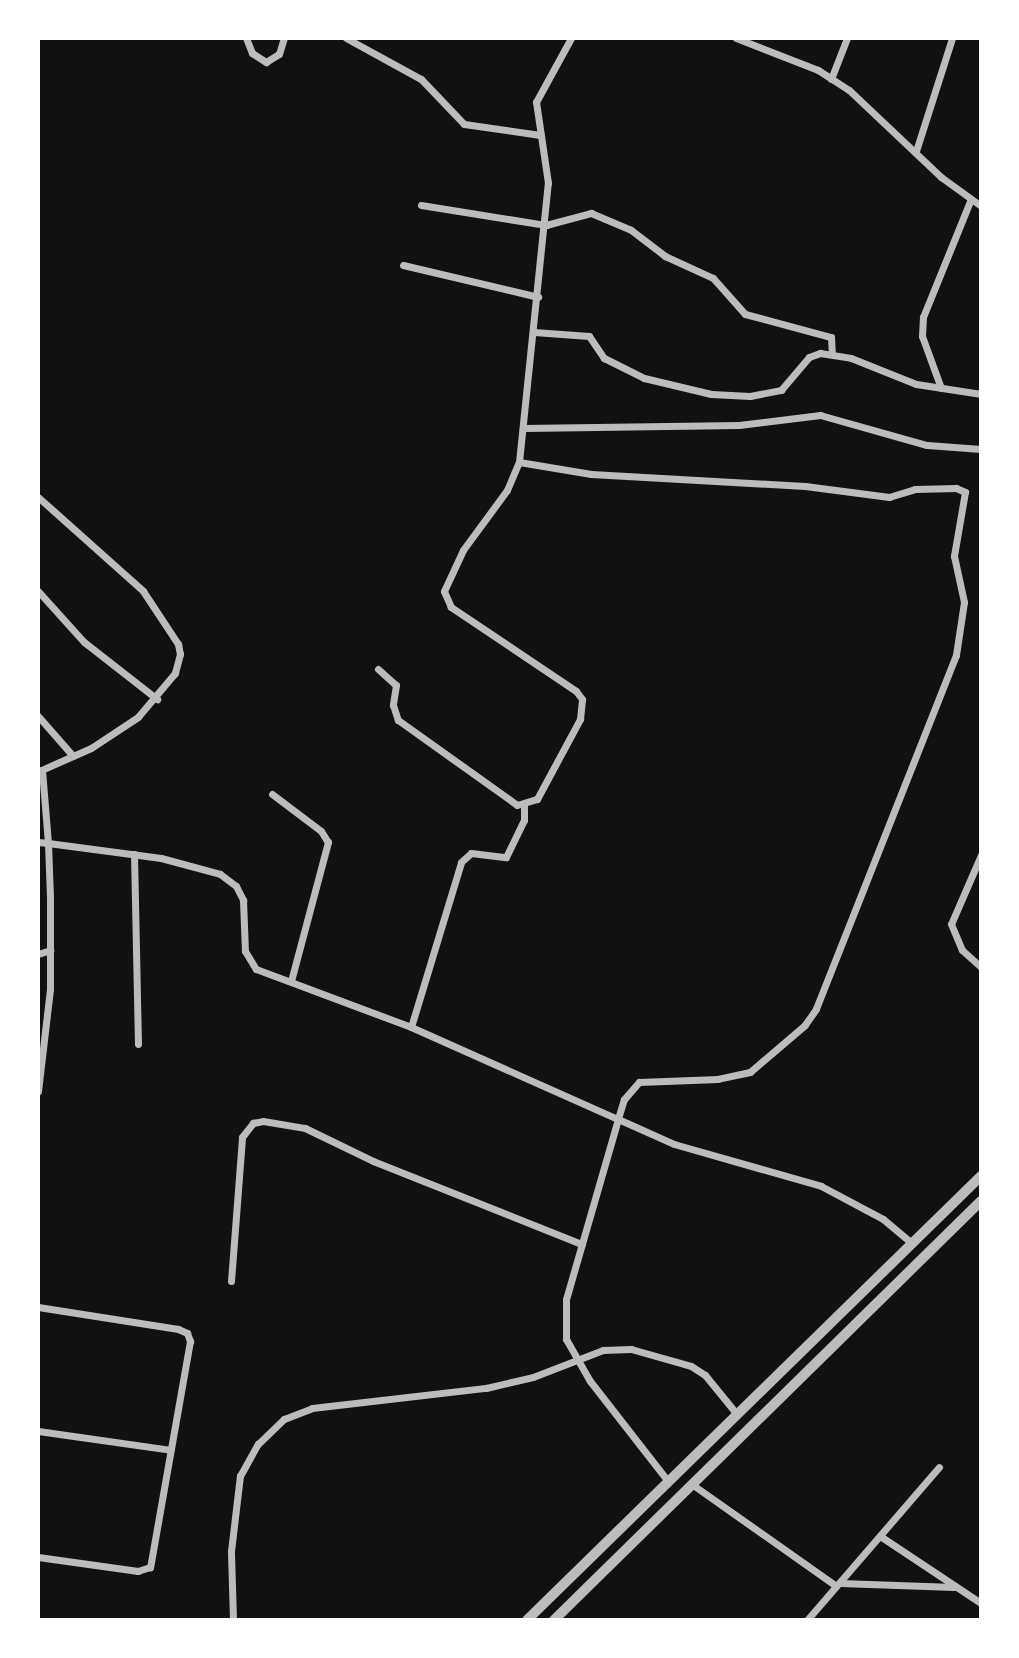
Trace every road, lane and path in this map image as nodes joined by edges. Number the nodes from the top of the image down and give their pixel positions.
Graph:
1 (246, 38) edge
2 (284, 38) edge
3 (346, 38) edge
4 (570, 38) edge
5 (736, 38) edge
6 (847, 38) edge
7 (952, 38) edge
8 (831, 79) junction
9 (540, 135) junction
10 (916, 151) junction
11 (970, 201) junction
12 (421, 205) dead end
13 (981, 206) edge
14 (546, 225) junction
15 (403, 265) dead end
16 (538, 296) junction
17 (534, 332) junction
18 (832, 354) junction
19 (941, 388) junction
20 (981, 394) edge
21 (524, 428) junction
22 (981, 449) edge
23 (519, 462) junction
24 (38, 497) edge
25 (38, 591) edge
26 (378, 669) dead end
27 (157, 699) junction
28 (38, 716) edge
29 (73, 756) junction
30 (40, 770) edge
31 (272, 793) dead end
32 (524, 806) junction
33 (38, 842) edge
34 (48, 843) junction
35 (134, 854) junction
36 (981, 855) edge
37 (51, 950) junction
38 (38, 954) edge
39 (981, 967) edge
40 (291, 981) junction
41 (411, 1027) junction
42 (138, 1044) dead end
43 (38, 1090) edge
44 (618, 1119) junction
45 (981, 1176) edge
46 (981, 1201) edge
47 (910, 1242) junction
48 (582, 1244) junction
49 (231, 1281) dead end
50 (38, 1307) edge
51 (575, 1359) junction
52 (736, 1413) junction
53 (38, 1431) edge
54 (171, 1450) junction
55 (939, 1466) dead end
56 (667, 1480) junction
57 (693, 1485) junction
58 (880, 1536) junction
59 (38, 1557) edge
60 (838, 1584) junction
61 (957, 1587) junction
62 (981, 1603) edge
63 (233, 1619) edge
64 (527, 1619) edge
65 (554, 1619) edge
66 (807, 1619) edge

1 - 2 street
3 - 9 street
4 - 9 street
5 - 8 street
6 - 8 street
7 - 10 street
8 - 10 street
9 - 14 street
10 - 11 street
11 - 13 street
11 - 19 street
12 - 14 street
14 - 16 street
14 - 18 street
15 - 16 street
16 - 17 street
17 - 18 street
17 - 21 street
18 - 19 street
19 - 20 street
21 - 22 street
21 - 23 street
23 - 32 street
23 - 44 street
24 - 27 street
25 - 27 street
26 - 32 street
27 - 29 street
28 - 29 street
29 - 30 street
30 - 34 street
31 - 40 street
32 - 41 street
33 - 34 street
34 - 35 street
34 - 37 street
35 - 40 street
35 - 42 street
36 - 39 street
37 - 38 street
37 - 43 street
40 - 41 street
41 - 44 street
44 - 47 street
44 - 48 street
45 - 47 street
46 - 57 street
47 - 52 street
48 - 49 street
48 - 51 street
50 - 54 street
51 - 52 street
51 - 56 street
51 - 63 street
52 - 56 street
53 - 54 street
54 - 59 street
55 - 58 street
56 - 64 street
57 - 60 street
57 - 65 street
58 - 60 street
58 - 61 street
60 - 61 street
60 - 66 street
61 - 62 street

